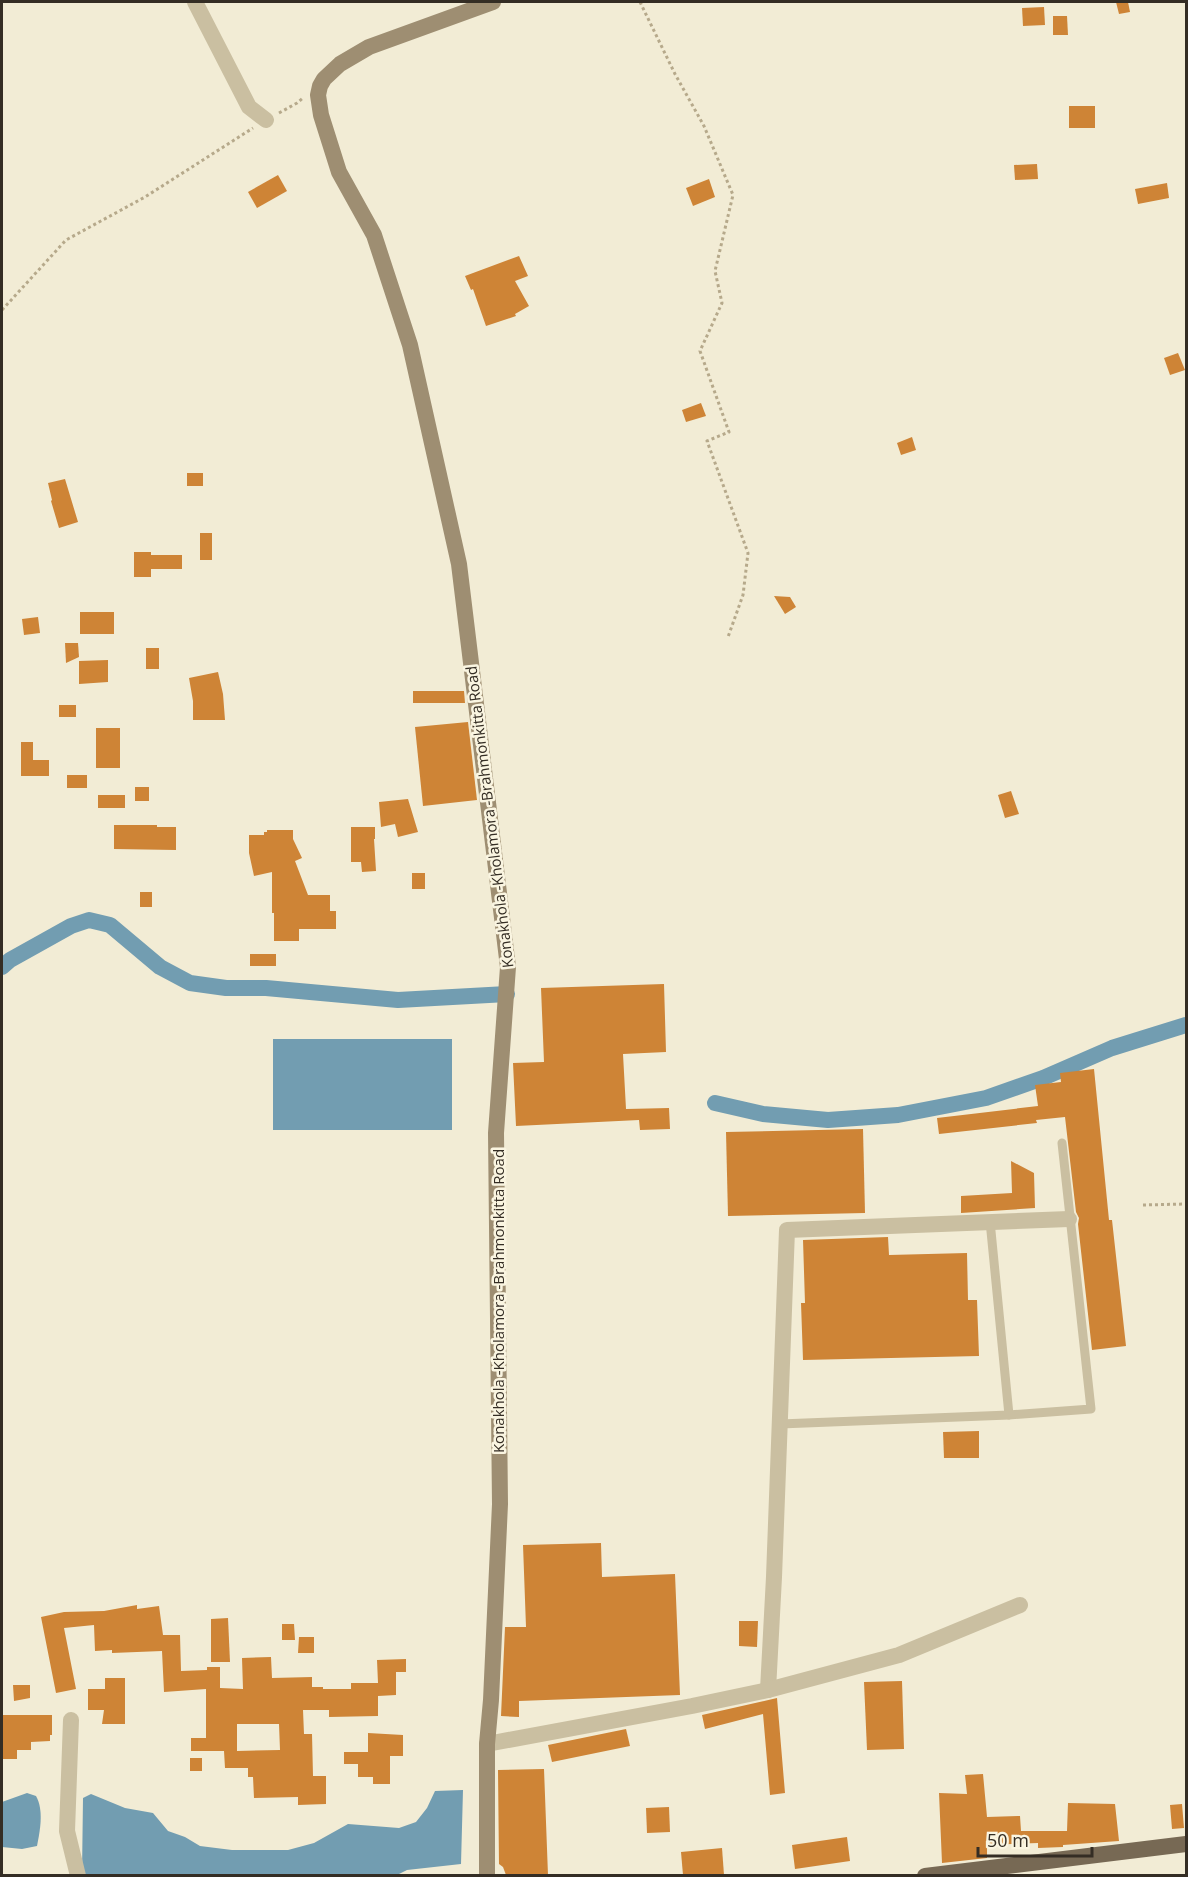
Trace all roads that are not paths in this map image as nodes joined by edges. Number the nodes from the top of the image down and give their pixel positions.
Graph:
1 (195, 2) edge
2 (493, 2) edge
3 (266, 120) road end
4 (1062, 1143) dead end
5 (1070, 1219) junction
6 (990, 1221) junction
7 (1009, 1414) junction
8 (780, 1424) junction
9 (1020, 1605) dead end
10 (768, 1690) junction
11 (72, 1720) dead end
12 (487, 1744) junction
13 (1186, 1844) edge
14 (488, 1855) junction
15 (78, 1875) edge
16 (487, 1875) edge
17 (497, 1875) edge
18 (925, 1875) edge

1 - 3 street
2 - 12 main road, Konakhola -Kholamora -Brahmonkitta Road
4 - 5 lane
5 - 6 street
5 - 7 lane
6 - 7 lane
6 - 8 street
7 - 8 lane
8 - 10 street
9 - 10 street
10 - 12 street
11 - 15 street
12 - 14 main road, Konakhola -Kholamora -Brahmonkitta Road
13 - 18 main road
14 - 16 main road, Konakhola -Kholamora -Brahmonkitta Road
14 - 17 main road

